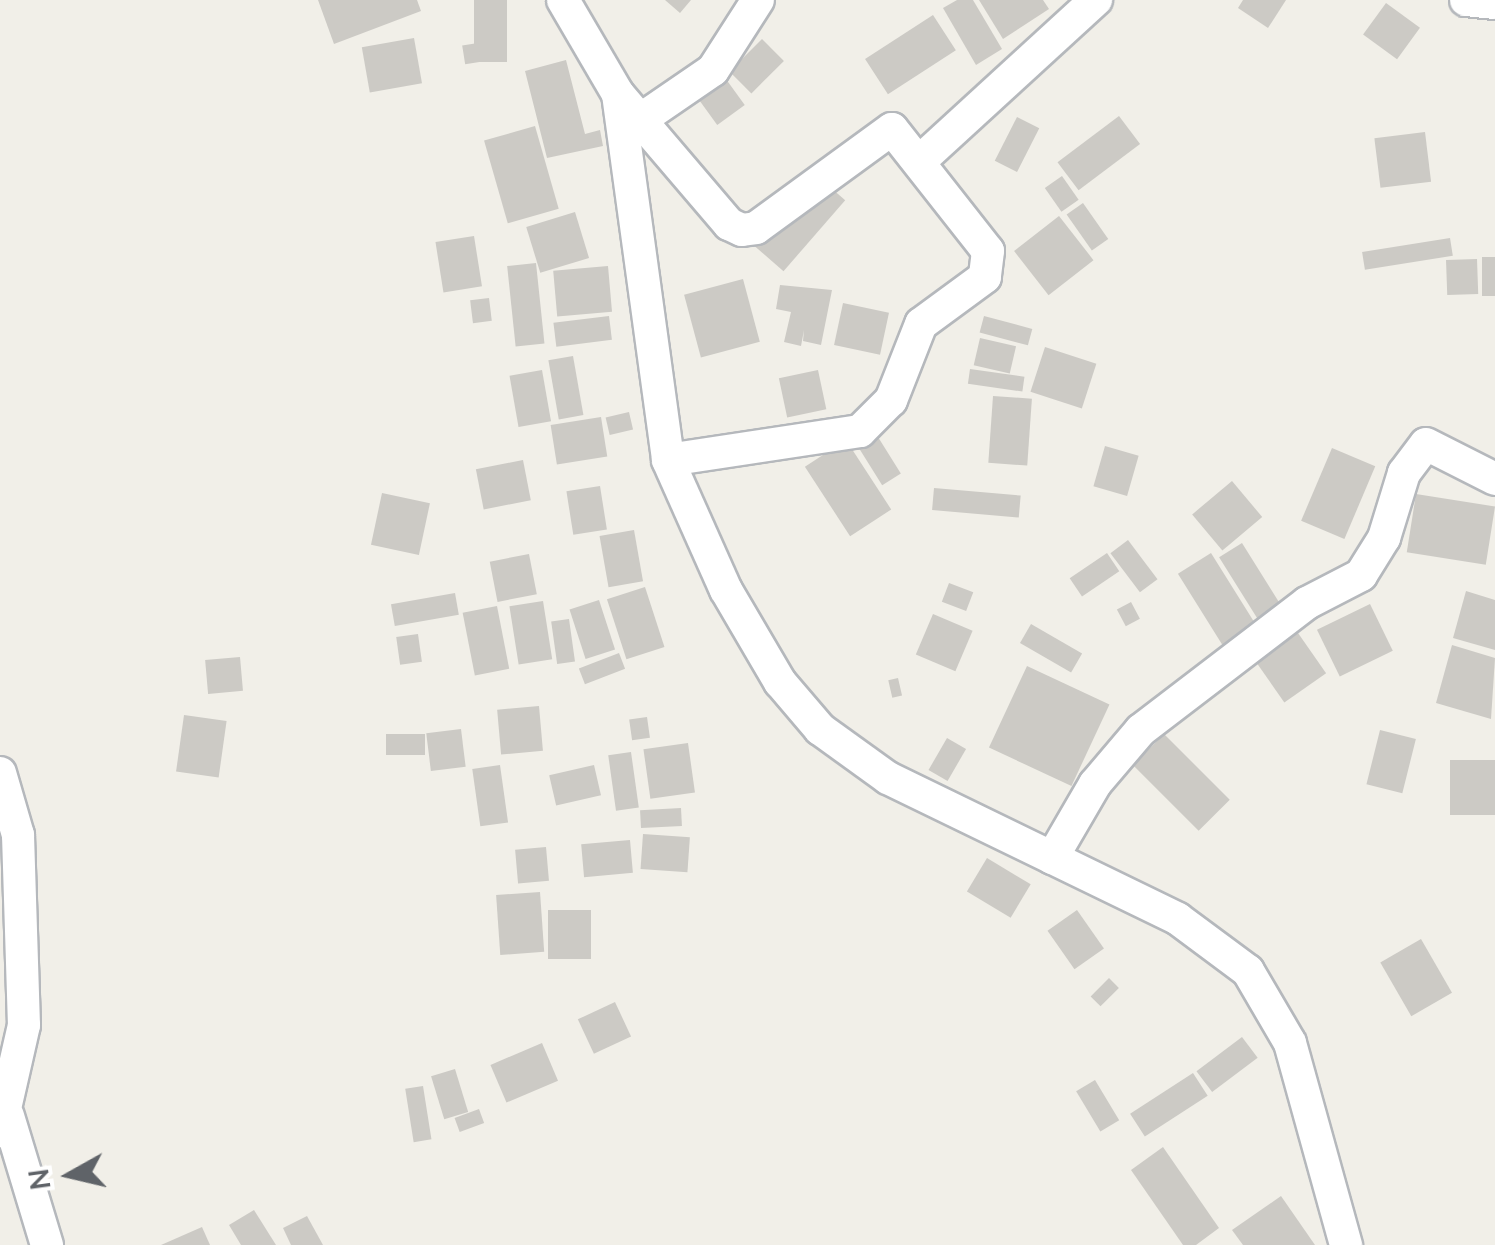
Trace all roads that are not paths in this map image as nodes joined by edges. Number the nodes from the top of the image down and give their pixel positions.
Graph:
1 (563, 0) edge
2 (758, 0) edge
3 (1096, 0) edge
4 (1466, 0) edge
5 (1495, 3) edge
6 (618, 94) junction
7 (640, 120) junction
8 (920, 161) junction
9 (668, 460) junction
10 (1495, 480) edge
11 (0, 773) edge
12 (1052, 858) junction
13 (4, 1124) edge
14 (47, 1245) edge
15 (1346, 1245) edge

1 - 6 street
2 - 7 street
3 - 8 street
4 - 5 street
6 - 7 street
6 - 9 street
7 - 8 street
8 - 9 street
9 - 12 street
10 - 12 street
11 - 13 street
12 - 15 street
13 - 14 street

